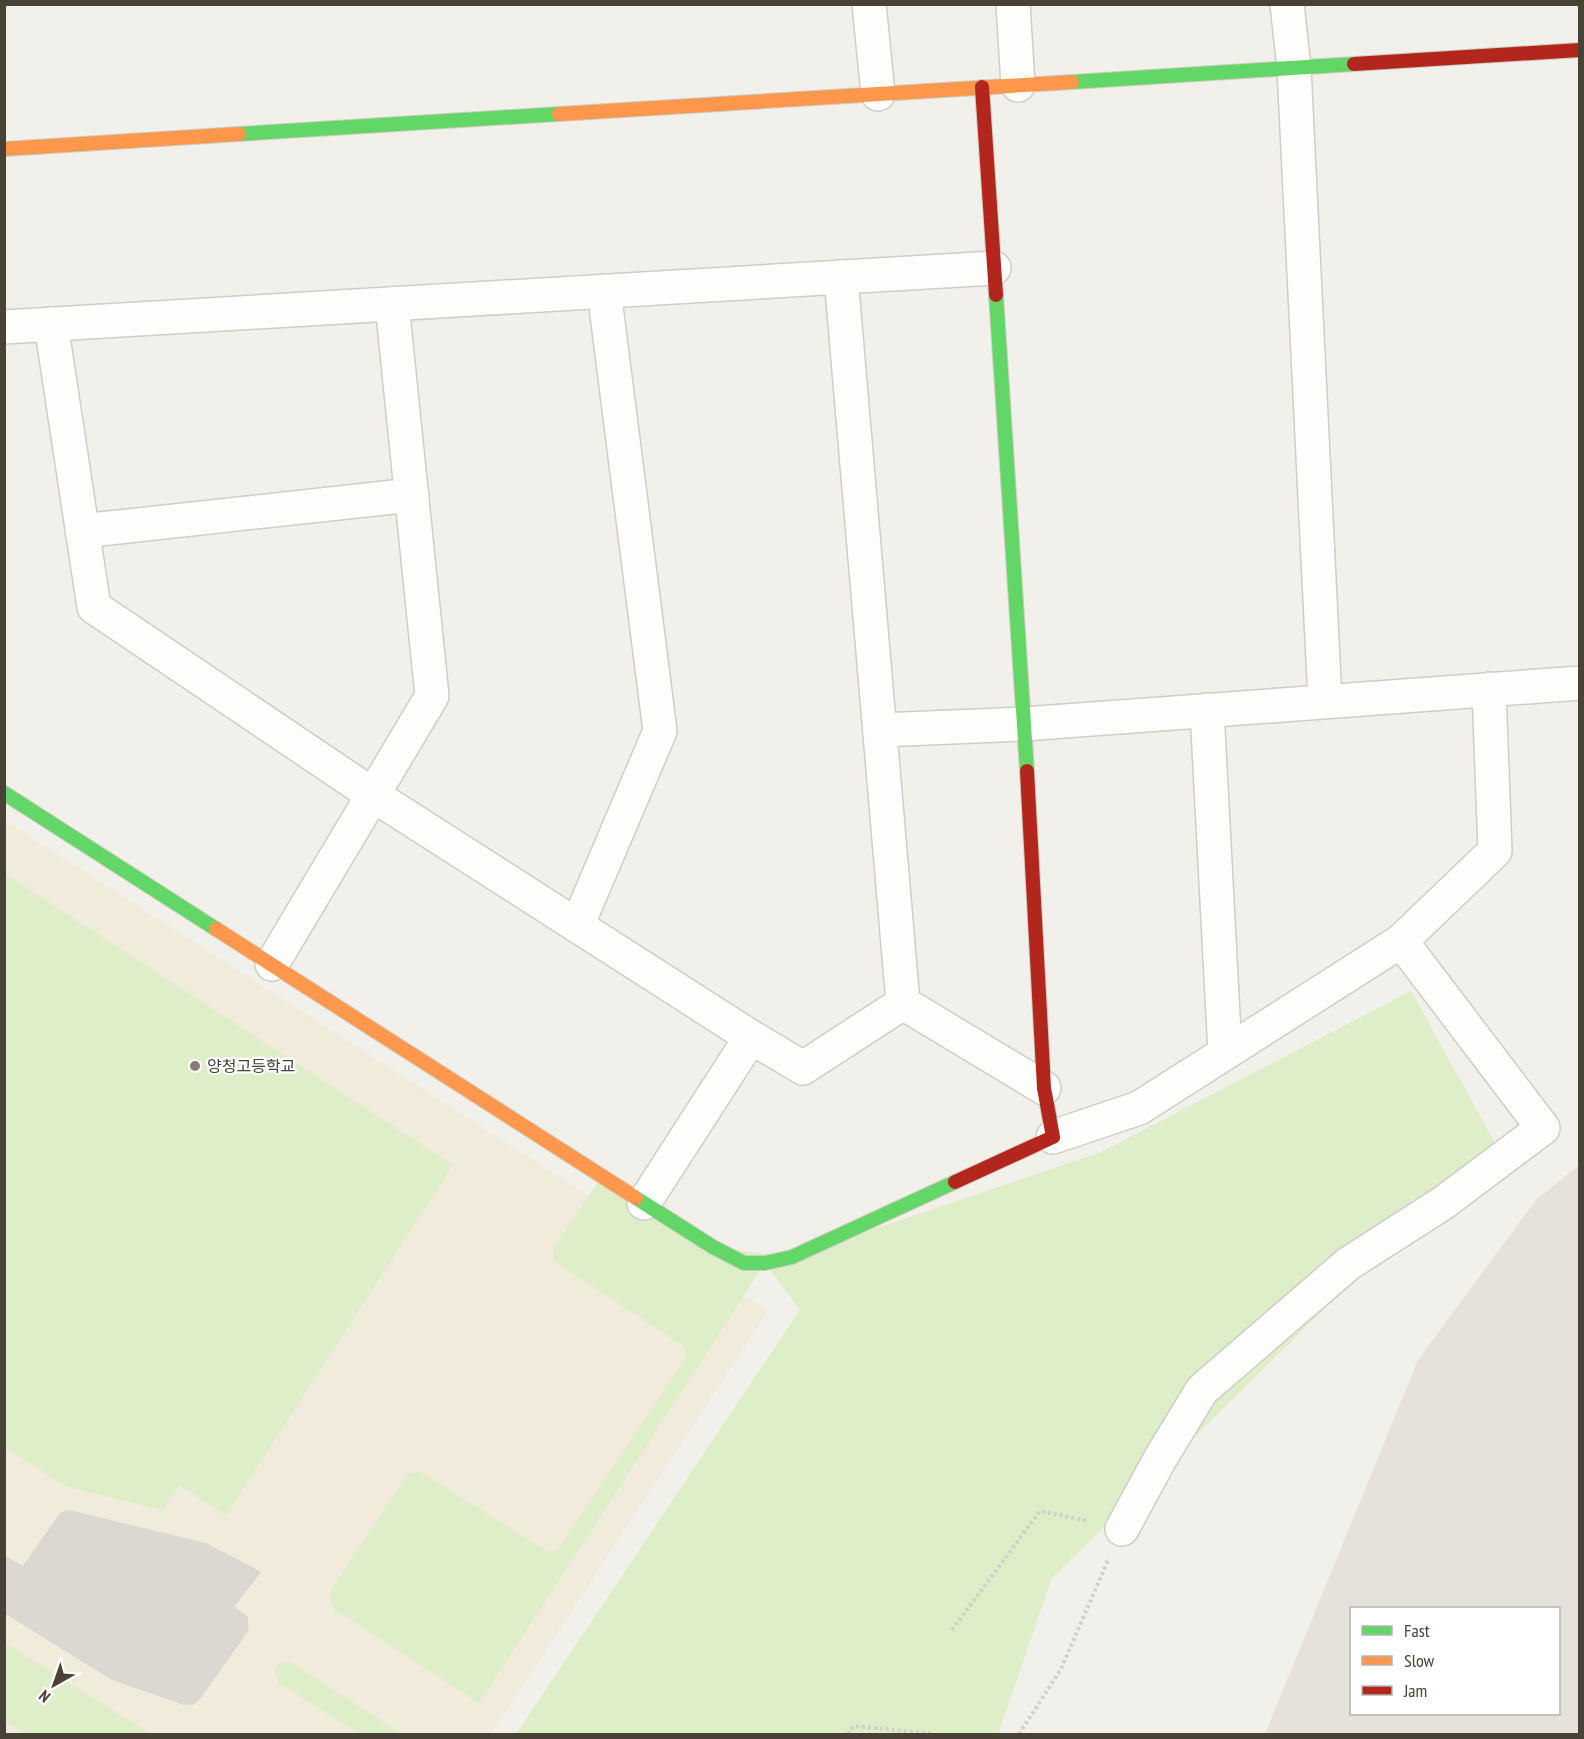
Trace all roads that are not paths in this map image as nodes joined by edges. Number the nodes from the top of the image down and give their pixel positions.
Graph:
1 (869, 4) edge
2 (1013, 4) edge
3 (1287, 4) edge
4 (1580, 50) edge
5 (1294, 68) junction
6 (1018, 85) junction
7 (982, 87) junction
8 (878, 94) junction
9 (4, 149) edge
10 (994, 268) junction
11 (841, 277) junction
12 (604, 291) junction
13 (392, 304) junction
14 (51, 324) junction
15 (4, 327) edge
16 (412, 495) junction
17 (82, 531) junction
18 (1580, 682) edge
19 (1489, 689) junction
20 (1325, 701) junction
21 (1208, 710) junction
22 (1024, 724) junction
23 (880, 730) junction
24 (4, 793) edge
25 (373, 795) junction
26 (577, 926) junction
27 (1401, 941) junction
28 (272, 964) junction
29 (903, 1003) junction
30 (751, 1037) junction
31 (1225, 1053) junction
32 (1044, 1088) junction
33 (1053, 1137) junction
34 (644, 1203) junction
35 (1122, 1529) road end

1 - 8 street
2 - 6 street
3 - 5 street
4 - 5 street
5 - 6 street
5 - 20 street
6 - 7 street
7 - 8 street
7 - 10 street
8 - 9 street
10 - 11 street
10 - 22 street
11 - 12 street
11 - 23 street
12 - 13 street
12 - 26 street
13 - 14 street
13 - 16 street
14 - 15 street
14 - 17 street
16 - 17 street
16 - 25 street
17 - 25 street
18 - 19 street
19 - 20 street
19 - 27 street
20 - 21 street
21 - 22 street
21 - 31 street
22 - 23 street
22 - 32 street
23 - 29 street
24 - 28 street
25 - 26 street
25 - 28 street
26 - 30 street
27 - 31 street
27 - 35 street
28 - 34 street
29 - 30 street
29 - 32 street
30 - 34 street
31 - 33 street
32 - 33 street
33 - 34 street

